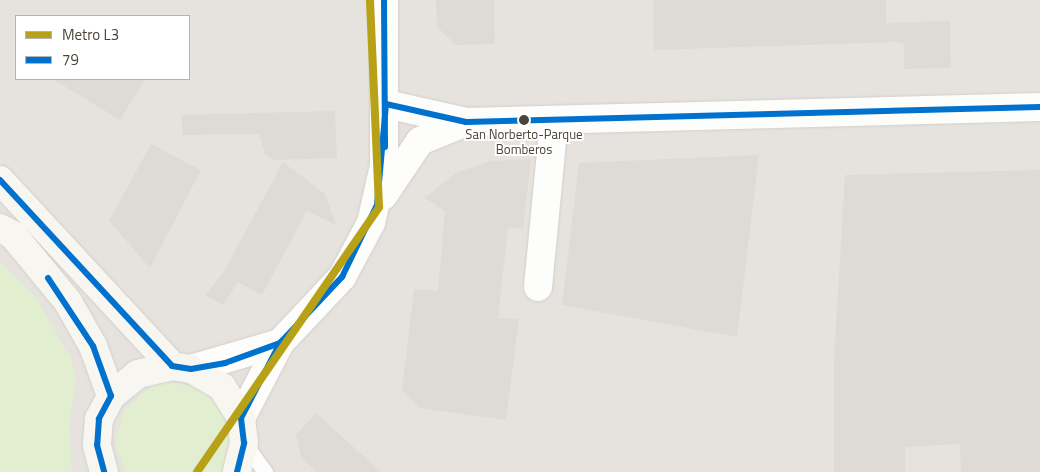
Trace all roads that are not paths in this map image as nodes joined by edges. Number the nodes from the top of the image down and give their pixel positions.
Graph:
1 (384, 0) edge
2 (386, 104) junction
3 (1040, 107) edge
4 (554, 120) junction
5 (466, 122) junction
6 (0, 180) edge
7 (377, 205) junction
8 (0, 228) edge
9 (538, 286) dead end
10 (280, 343) junction
11 (182, 368) junction
12 (111, 396) junction
13 (242, 431) junction
14 (102, 471) edge
15 (237, 472) edge
16 (265, 472) edge

1 - 2 street
2 - 5 street
2 - 7 street
3 - 4 street
4 - 5 street
4 - 9 street
5 - 7 street
6 - 11 main road
7 - 10 street
8 - 12 main road
10 - 11 street
10 - 13 street
11 - 12 main road
11 - 13 main road
12 - 14 main road
13 - 15 main road
13 - 16 lane

